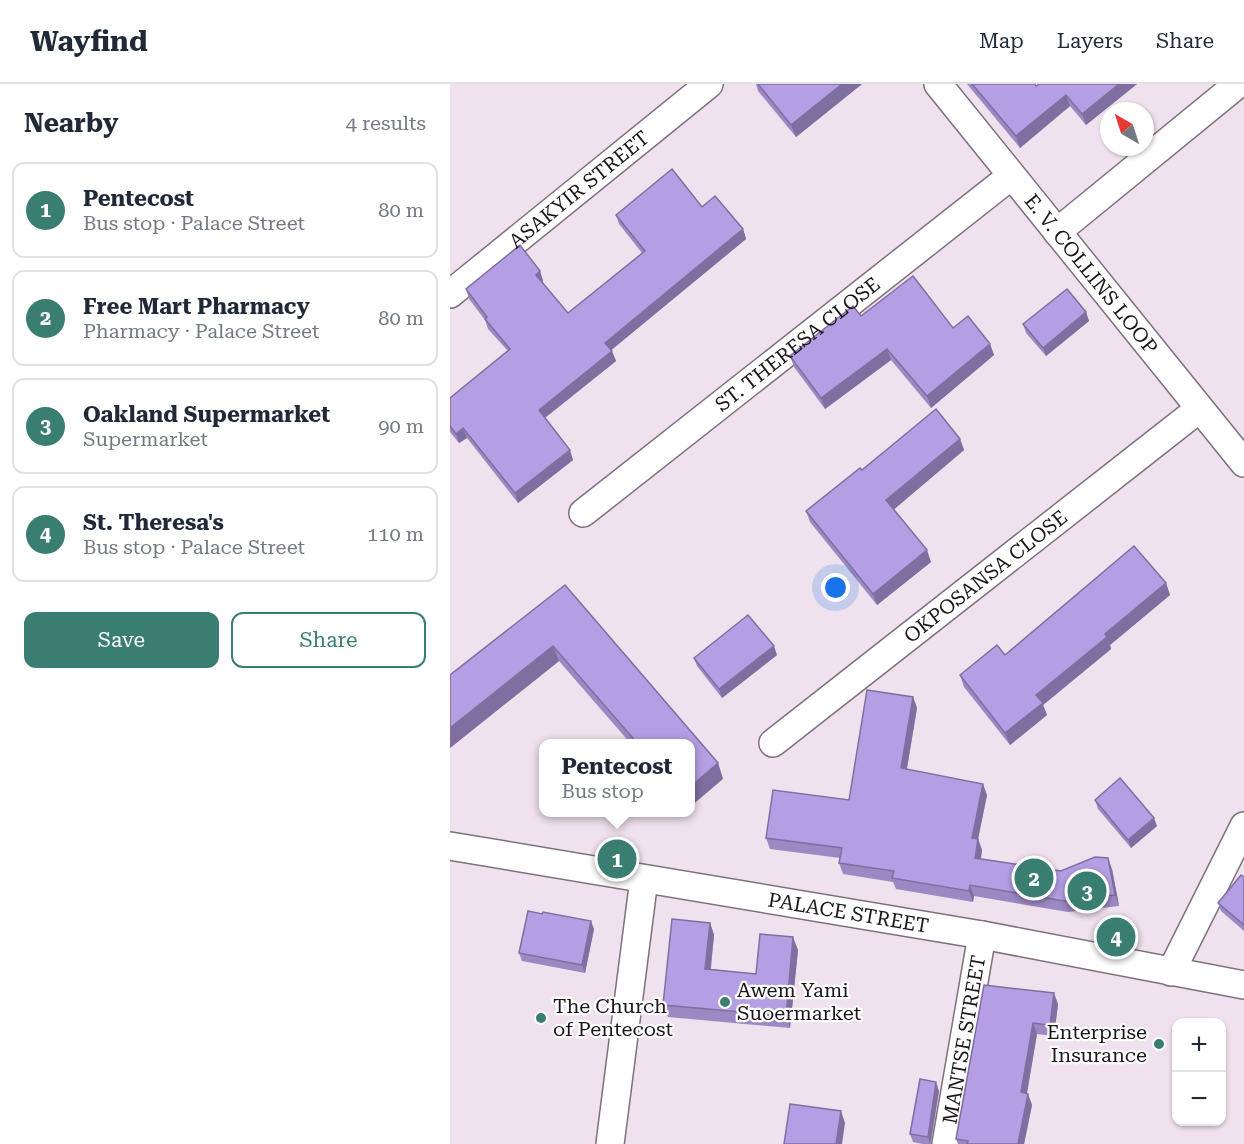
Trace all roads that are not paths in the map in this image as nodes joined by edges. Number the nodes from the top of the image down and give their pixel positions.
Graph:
1 (709, 84) edge
2 (938, 84) edge
3 (1239, 84) edge
4 (1244, 88) edge
5 (1011, 176) junction
6 (1057, 232) junction
7 (450, 294) edge
8 (1199, 409) junction
9 (1241, 453) edge
10 (583, 513) dead end
11 (773, 743) dead end
12 (1244, 826) edge
13 (450, 846) edge
14 (644, 879) junction
15 (982, 935) junction
16 (1171, 972) junction
17 (1244, 986) edge
18 (610, 1144) edge
19 (946, 1144) edge

1 - 7 street, ASAKYIR STREET
2 - 5 street, E. V. COLLINS LOOP
3 - 4 street
3 - 6 street
5 - 6 street, E. V. COLLINS LOOP
5 - 10 street, ST. THERESA CLOSE
6 - 8 street, E. V. COLLINS LOOP
8 - 9 street, E. V. COLLINS LOOP
8 - 11 street, OKPOSANSA CLOSE
12 - 16 street
13 - 14 street, PALACE STREET
14 - 15 street, PALACE STREET
14 - 18 street
15 - 16 street, PALACE STREET
15 - 19 street, MANTSE STREET
16 - 17 street, PALACE STREET

